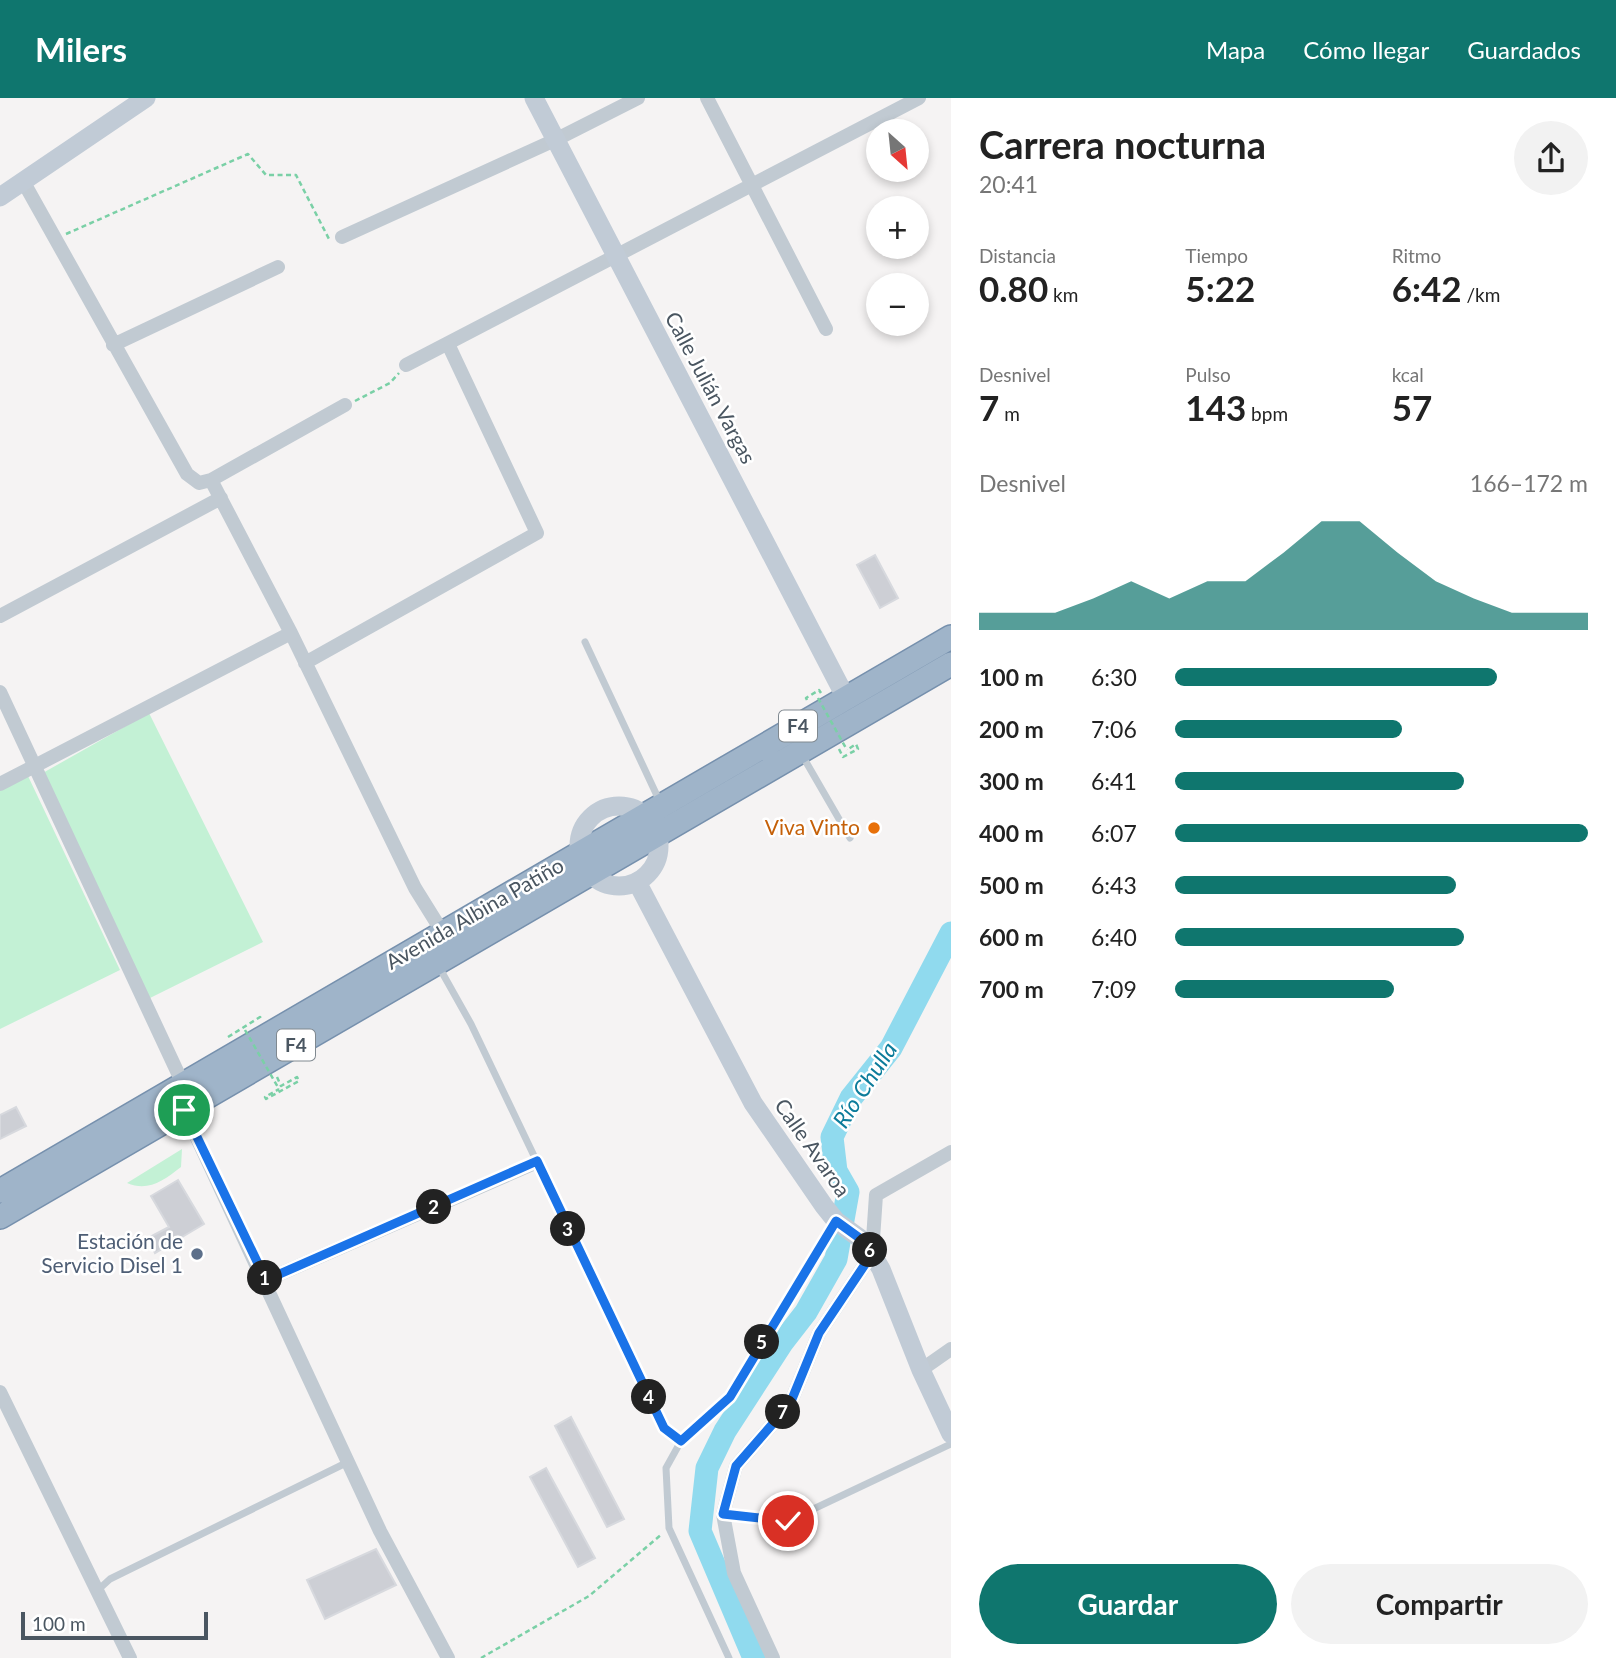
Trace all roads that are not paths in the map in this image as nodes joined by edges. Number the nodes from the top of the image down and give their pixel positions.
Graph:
1 (146, 98) edge
2 (534, 98) edge
3 (638, 98) edge
4 (707, 98) edge
5 (919, 98) edge
6 (555, 140) junction
7 (23, 181) junction
8 (752, 184) junction
9 (0, 197) edge
10 (342, 237) road end
11 (617, 257) junction
12 (278, 267) dead end
13 (826, 329) dead end
14 (448, 344) junction
15 (113, 345) junction
16 (406, 365) road end
17 (345, 405) road end
18 (211, 480) junction
19 (220, 498) junction
20 (0, 616) edge
21 (291, 633) junction
22 (951, 638) edge
23 (585, 642) dead end
24 (305, 663) junction
25 (951, 664) edge
26 (0, 692) edge
27 (846, 698) junction
28 (800, 752) junction
29 (33, 768) junction
30 (0, 784) edge
31 (653, 810) junction
32 (657, 835) junction
33 (850, 838) dead end
34 (581, 852) junction
35 (592, 873) junction
36 (637, 882) junction
37 (443, 933) junction
38 (437, 963) junction
39 (183, 1084) junction
40 (184, 1110) junction
41 (951, 1152) edge
42 (537, 1161) junction
43 (0, 1191) edge
44 (0, 1217) edge
45 (842, 1225) junction
46 (872, 1254) junction
47 (266, 1280) junction
48 (951, 1349) edge
49 (921, 1370) junction
50 (0, 1392) edge
51 (951, 1434) edge
52 (681, 1441) junction
53 (951, 1444) edge
54 (349, 1462) junction
55 (723, 1514) junction
56 (97, 1591) junction
57 (130, 1658) edge
58 (448, 1658) edge
59 (729, 1658) edge
60 (773, 1658) edge

1 - 7 main road
2 - 6 main road, Calle Julián Vargas
3 - 6 street
4 - 8 street
5 - 8 street
6 - 10 street
6 - 11 main road, Calle Julián Vargas
7 - 9 main road
7 - 15 street
8 - 11 street
8 - 13 street
11 - 14 street
11 - 27 main road, Calle Julián Vargas
12 - 15 street
14 - 16 street
14 - 24 street
15 - 18 street
17 - 18 street
18 - 19 street
19 - 20 street
19 - 21 street
21 - 24 street
21 - 29 street
22 - 27 highway, Avenida Albina Patiño / F4
23 - 31 lane
24 - 37 street
25 - 28 highway, Avenida Albina Patiño / F4
26 - 29 street
27 - 31 highway, Avenida Albina Patiño / F4
28 - 32 highway, Avenida Albina Patiño / F4
28 - 33 lane
29 - 30 street
29 - 39 street
31 - 32 main road
31 - 34 highway, Avenida Albina Patiño / F4
32 - 35 highway, Avenida Albina Patiño / F4
32 - 36 main road
34 - 35 main road
34 - 37 highway, Avenida Albina Patiño / F4
35 - 36 main road
35 - 38 highway, Avenida Albina Patiño / F4
36 - 45 main road, Calle Avaroa
37 - 39 highway, Avenida Albina Patiño / F4
38 - 40 highway, Avenida Albina Patiño / F4
38 - 42 lane
39 - 43 highway, Avenida Albina Patiño / F4
40 - 44 highway, Avenida Albina Patiño / F4
40 - 47 street
41 - 46 street
42 - 47 street
42 - 52 lane
45 - 46 main road, Calle Avaroa
45 - 52 lane
46 - 49 main road, Calle Avaroa
46 - 55 street
47 - 54 street
48 - 49 street
49 - 51 main road, Calle Avaroa
50 - 56 street
52 - 59 lane
53 - 55 lane
54 - 56 lane
54 - 58 street
55 - 60 street
56 - 57 street

